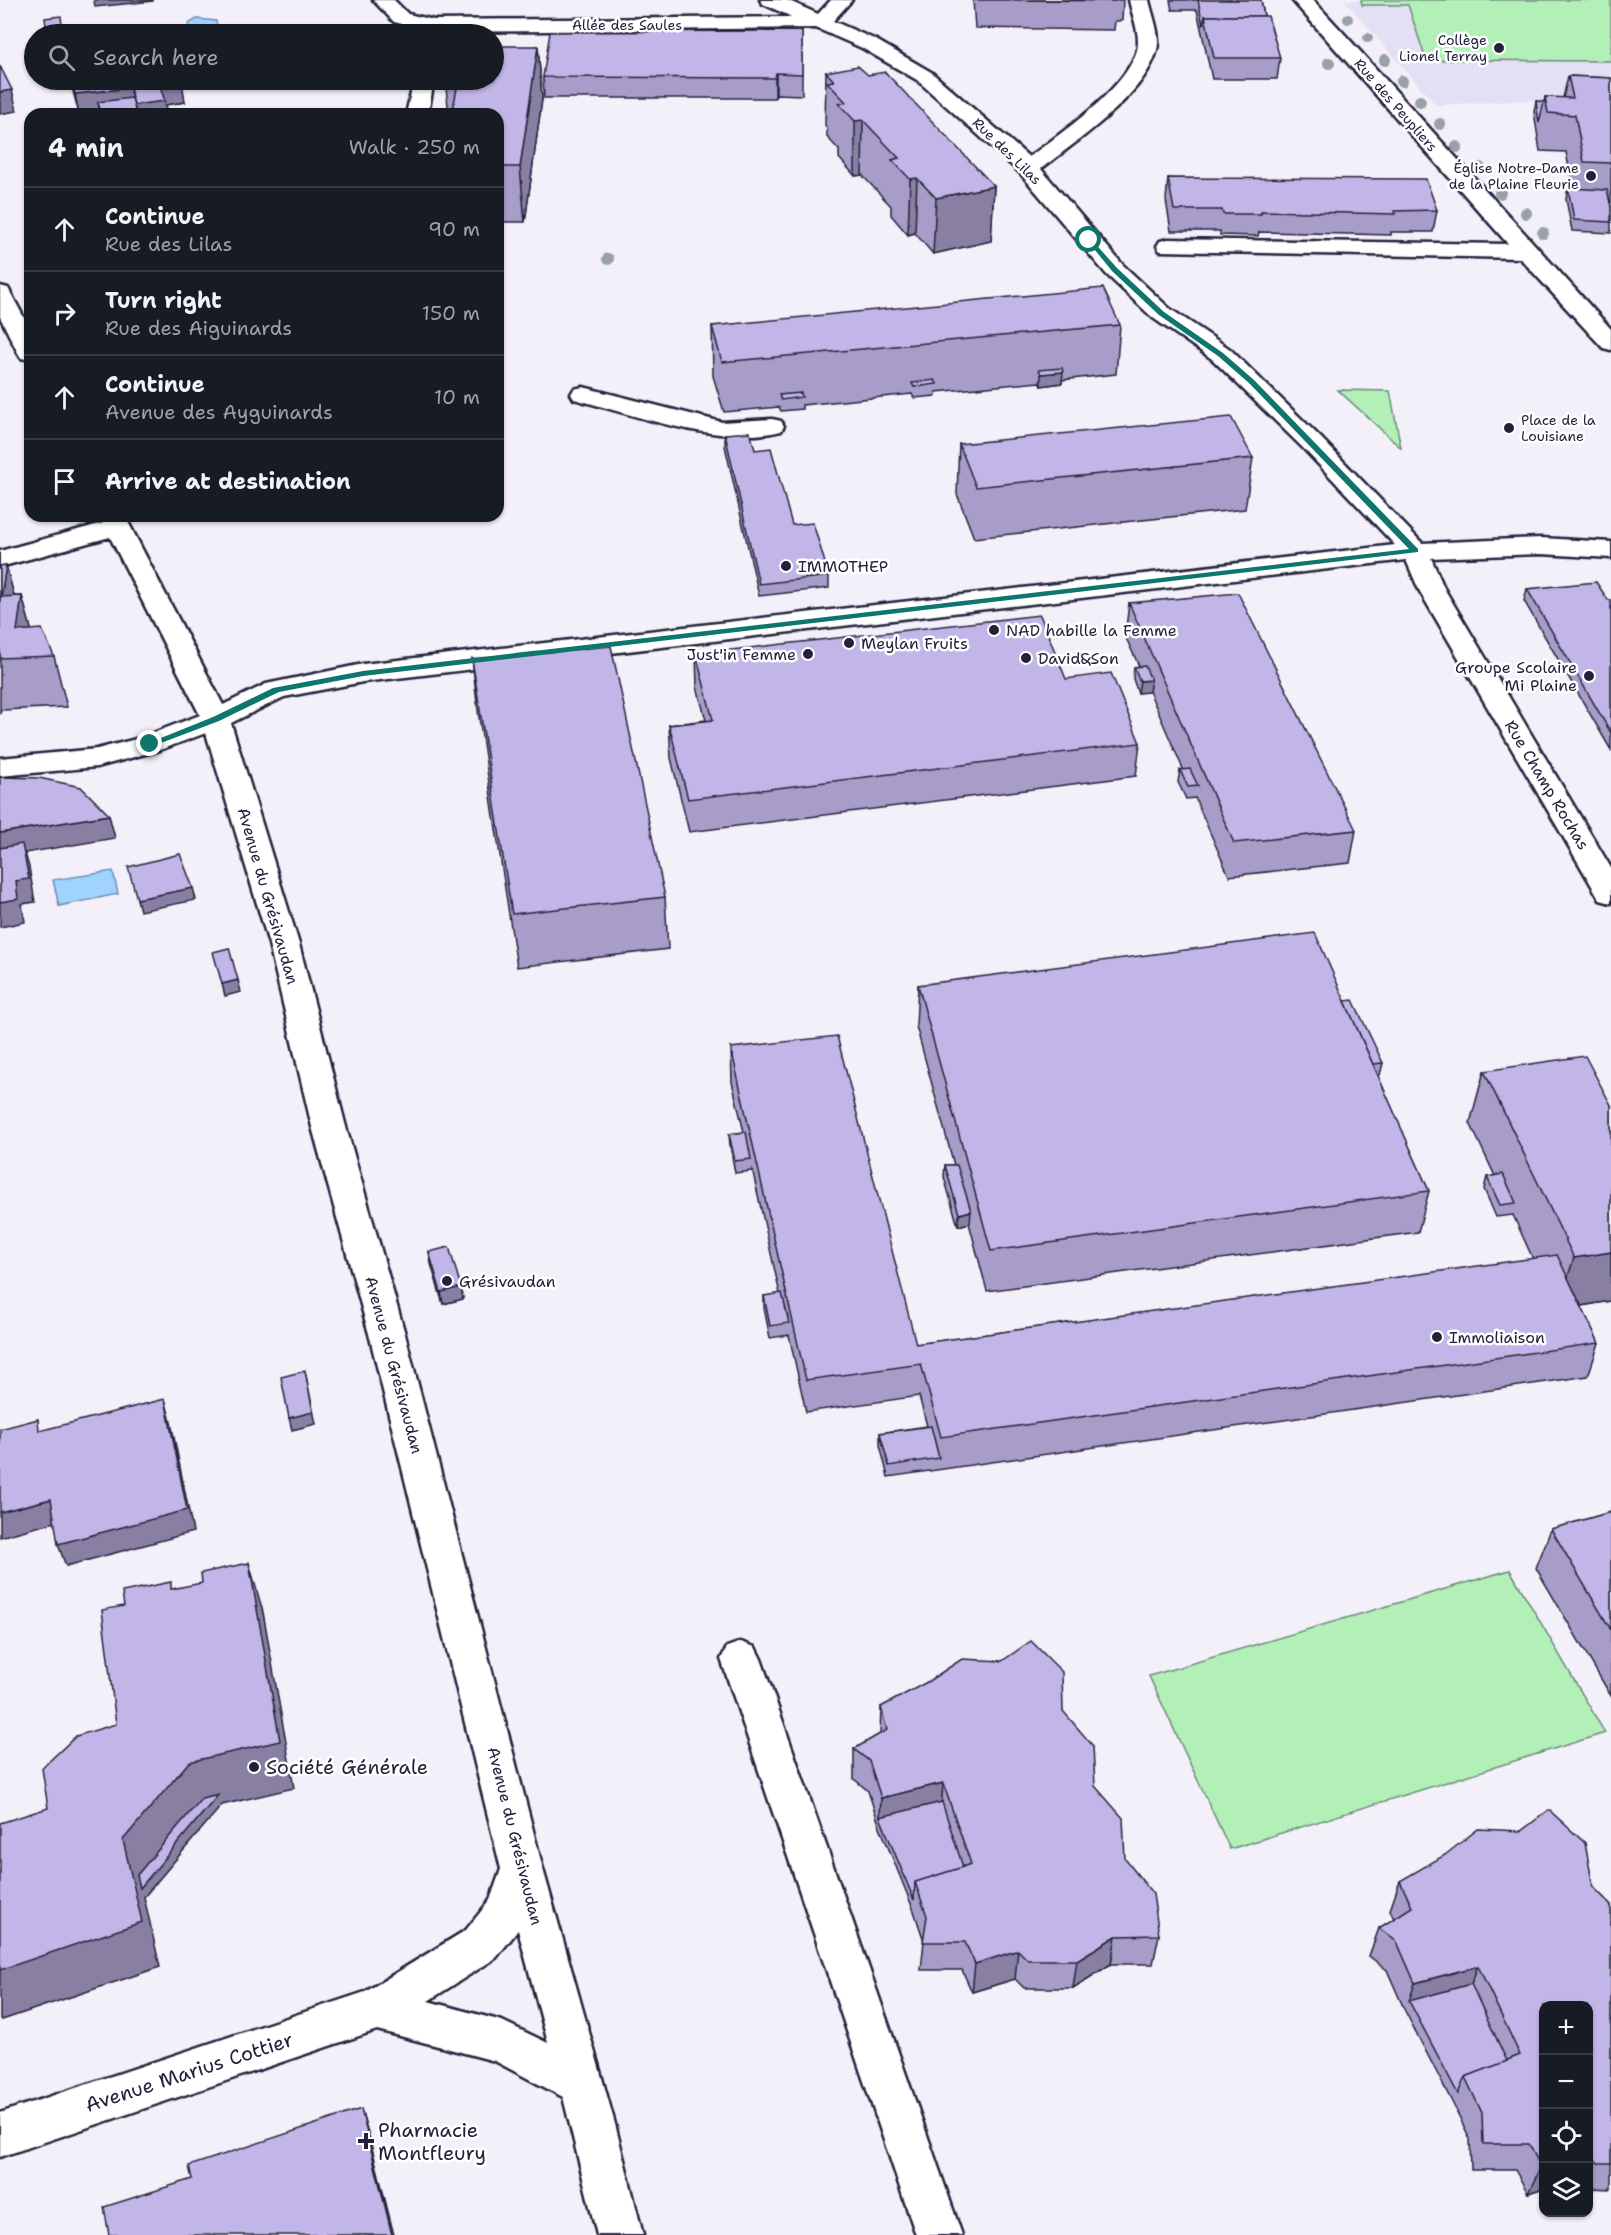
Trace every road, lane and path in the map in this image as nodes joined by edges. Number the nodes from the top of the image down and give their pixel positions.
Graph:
1 (383, 0) edge
2 (770, 0) edge
3 (842, 0) edge
4 (1139, 0) edge
5 (1302, 0) edge
6 (820, 23) junction
7 (416, 24) edge
8 (504, 29) edge
9 (422, 90) edge
10 (418, 108) edge
11 (1028, 168) junction
12 (1168, 246) dead end
13 (1525, 251) junction
14 (0, 293) edge
15 (24, 341) edge
16 (1611, 343) edge
17 (583, 394) dead end
18 (772, 426) edge
19 (112, 522) edge
20 (116, 522) edge
21 (1611, 550) edge
22 (1415, 551) junction
23 (0, 559) edge
24 (216, 719) junction
25 (0, 767) edge
26 (1611, 893) edge
27 (741, 1659) dead end
28 (522, 1869) junction
29 (377, 2010) junction
30 (580, 2082) junction
31 (0, 2135) edge
32 (620, 2235) edge
33 (939, 2235) edge

1 - 7 street, Allée des Saules
2 - 6 street, Rue des Lilas
3 - 6 street
4 - 11 street
5 - 13 street, Rue des Peupliers
6 - 8 street, Allée des Saules
6 - 11 street, Rue des Lilas
9 - 10 street
11 - 22 street, Rue des Lilas
12 - 13 street
13 - 16 street, Rue des Peupliers
14 - 15 street
17 - 18 street
19 - 23 street
20 - 24 street, Avenue du Grésivaudan
21 - 22 street
22 - 24 street
22 - 26 street, Rue Champ Rochas
24 - 25 street
24 - 28 street, Avenue du Grésivaudan
27 - 33 street
28 - 29 street, Avenue Marius Cottier
28 - 30 street, Avenue du Grésivaudan
29 - 30 street
29 - 31 street, Avenue Marius Cottier
30 - 32 street, Avenue du Grésivaudan

